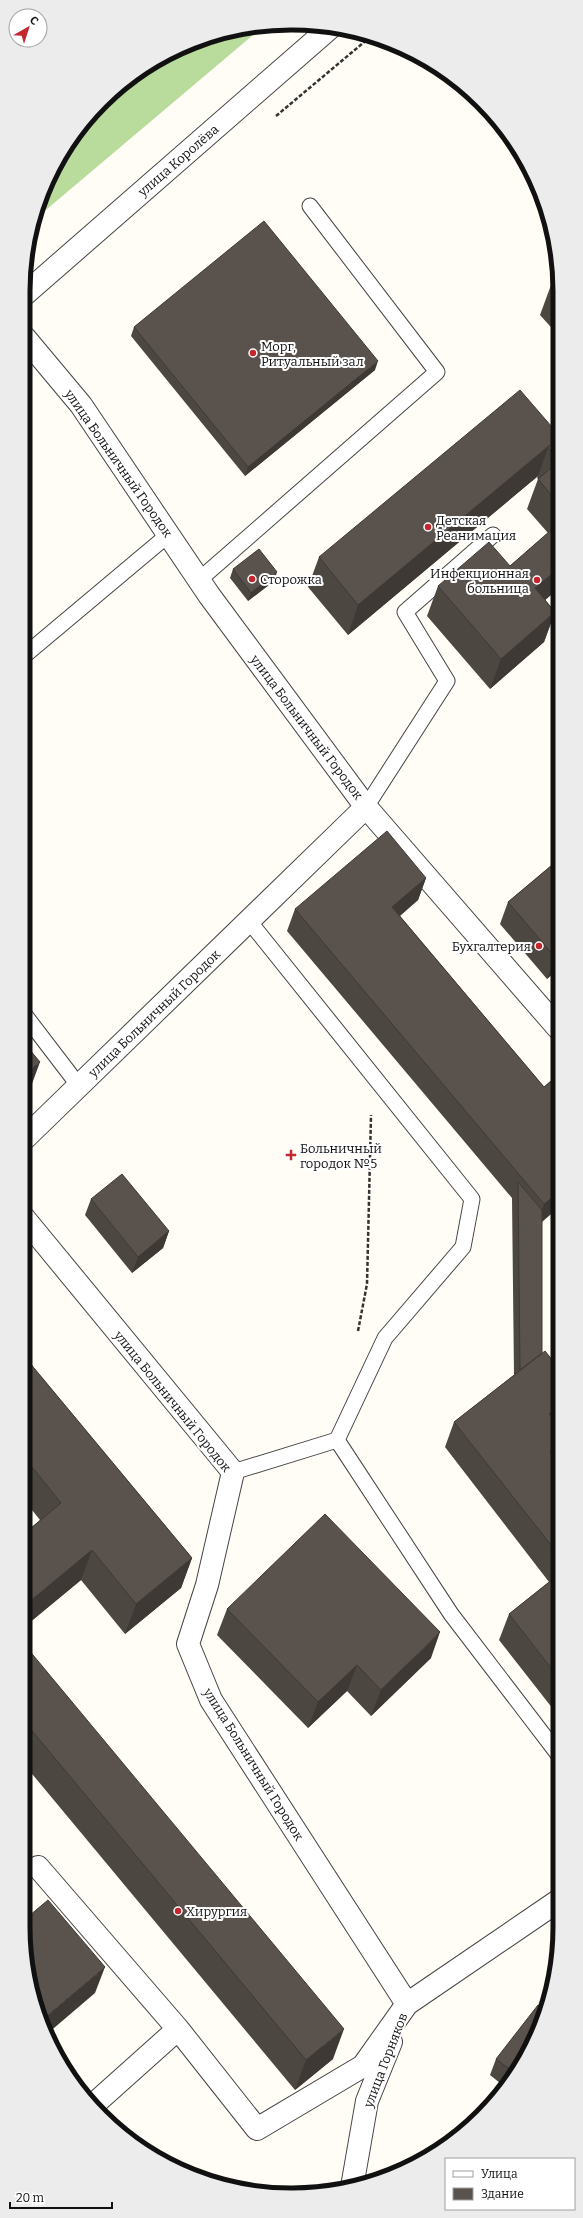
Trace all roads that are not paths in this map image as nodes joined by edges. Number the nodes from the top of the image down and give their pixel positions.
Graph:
1 (325, 32) edge
2 (310, 206) dead end
3 (30, 290) edge
4 (30, 344) edge
5 (168, 535) junction
6 (493, 535) dead end
7 (198, 580) junction
8 (30, 651) edge
9 (366, 807) junction
10 (249, 921) junction
11 (30, 1022) edge
12 (553, 1022) edge
13 (79, 1086) junction
14 (30, 1133) edge
15 (30, 1225) edge
16 (337, 1440) junction
17 (233, 1472) junction
18 (553, 1747) edge
19 (38, 1867) dead end
20 (553, 1904) edge
21 (407, 2004) junction
22 (178, 2029) junction
23 (97, 2101) edge
24 (353, 2180) edge

1 - 3 street, улица Королёва
2 - 7 lane
4 - 5 street, улица Больничный Городок
5 - 7 street, улица Больничный Городок
5 - 8 lane
6 - 9 lane
7 - 9 street, улица Больничный Городок
9 - 10 street, улица Больничный Городок
9 - 12 street
10 - 13 street, улица Больничный Городок
10 - 16 lane
11 - 13 lane
13 - 14 street, улица Больничный Городок
15 - 17 street, улица Больничный Городок
16 - 17 lane
16 - 18 lane
17 - 21 street, улица Больничный Городок
19 - 22 street
20 - 21 street
21 - 22 street
21 - 24 street, улица Горняков
22 - 23 street

